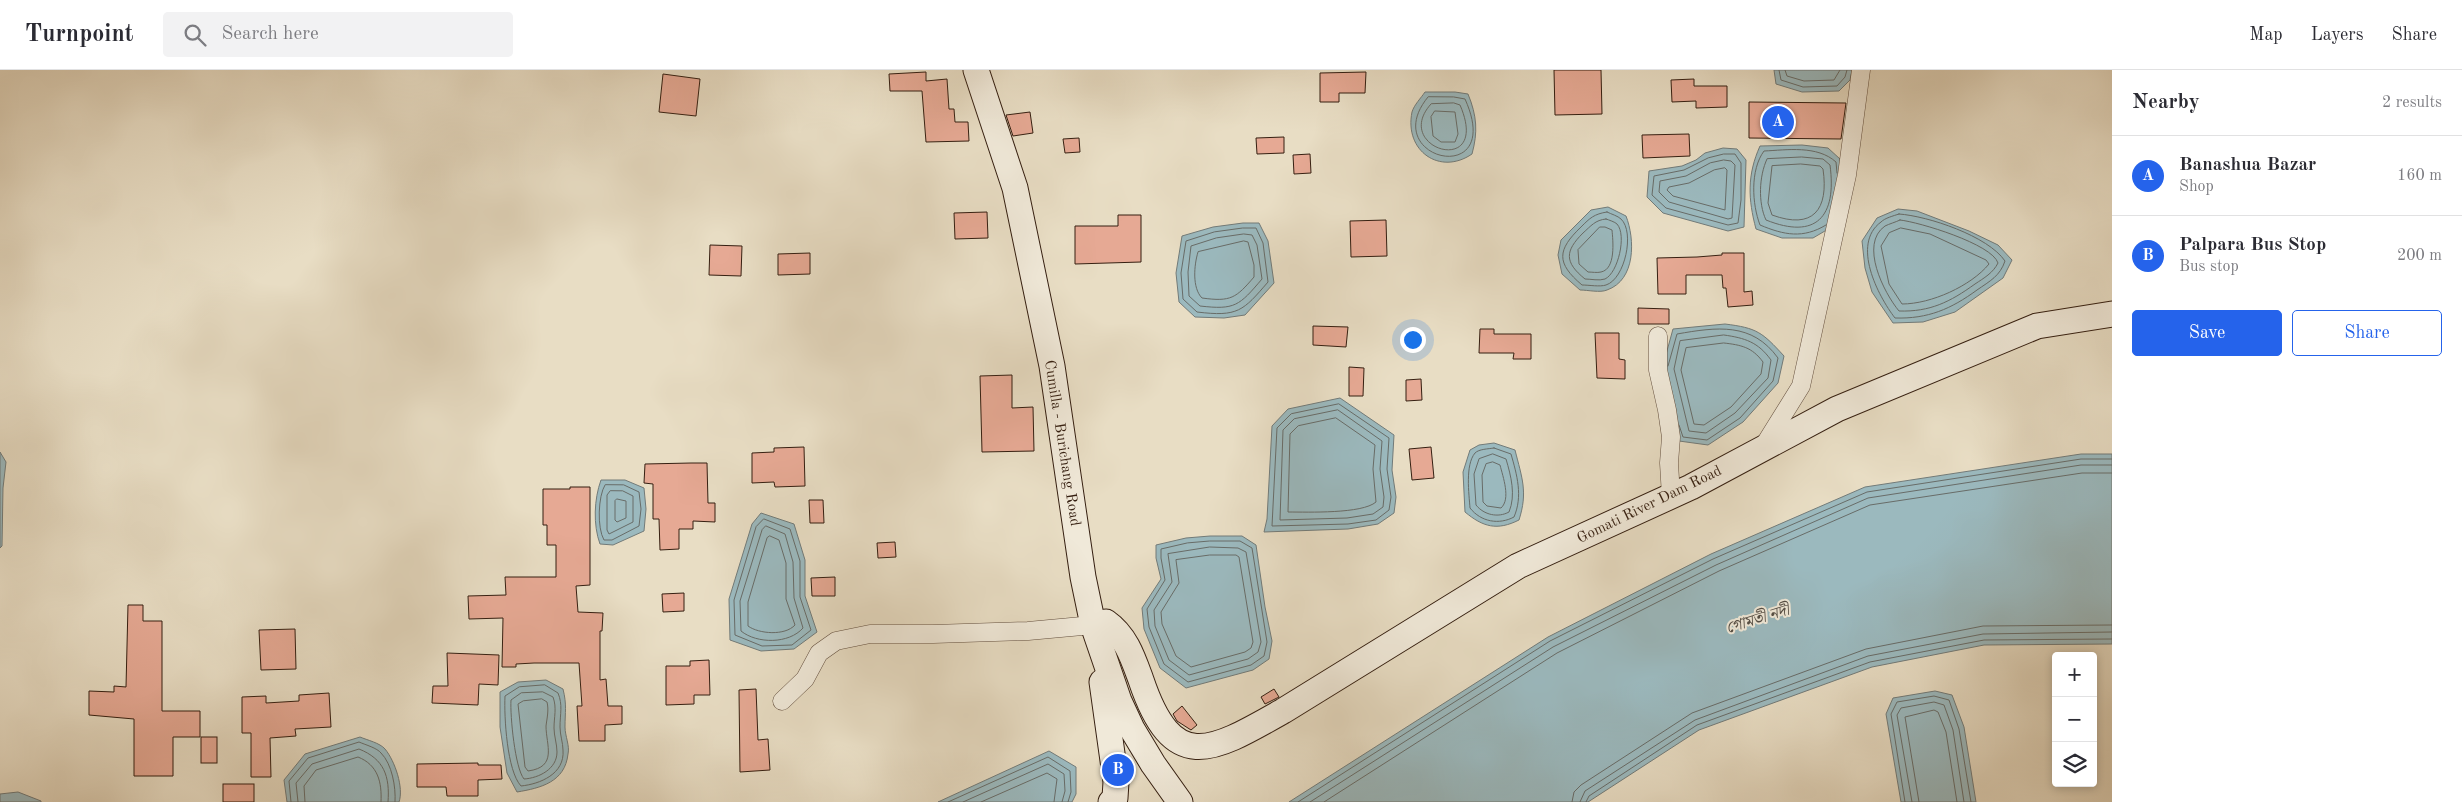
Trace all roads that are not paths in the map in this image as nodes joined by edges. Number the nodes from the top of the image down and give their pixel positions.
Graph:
1 (976, 70) edge
2 (1861, 70) edge
3 (2112, 314) edge
4 (1658, 336) dead end
5 (1762, 447) junction
6 (1671, 496) junction
7 (1093, 625) junction
8 (782, 700) dead end
9 (1175, 794) edge
10 (1111, 802) edge

1 - 7 main road, Cumilla - Burichang Road
2 - 5 street
3 - 5 main road, Gomati River Dam Road
4 - 6 street
5 - 6 main road, Gomati River Dam Road
6 - 7 main road, Gomati River Dam Road
7 - 8 street
7 - 9 main road, Cumilla - Burichang Road
7 - 10 main road

